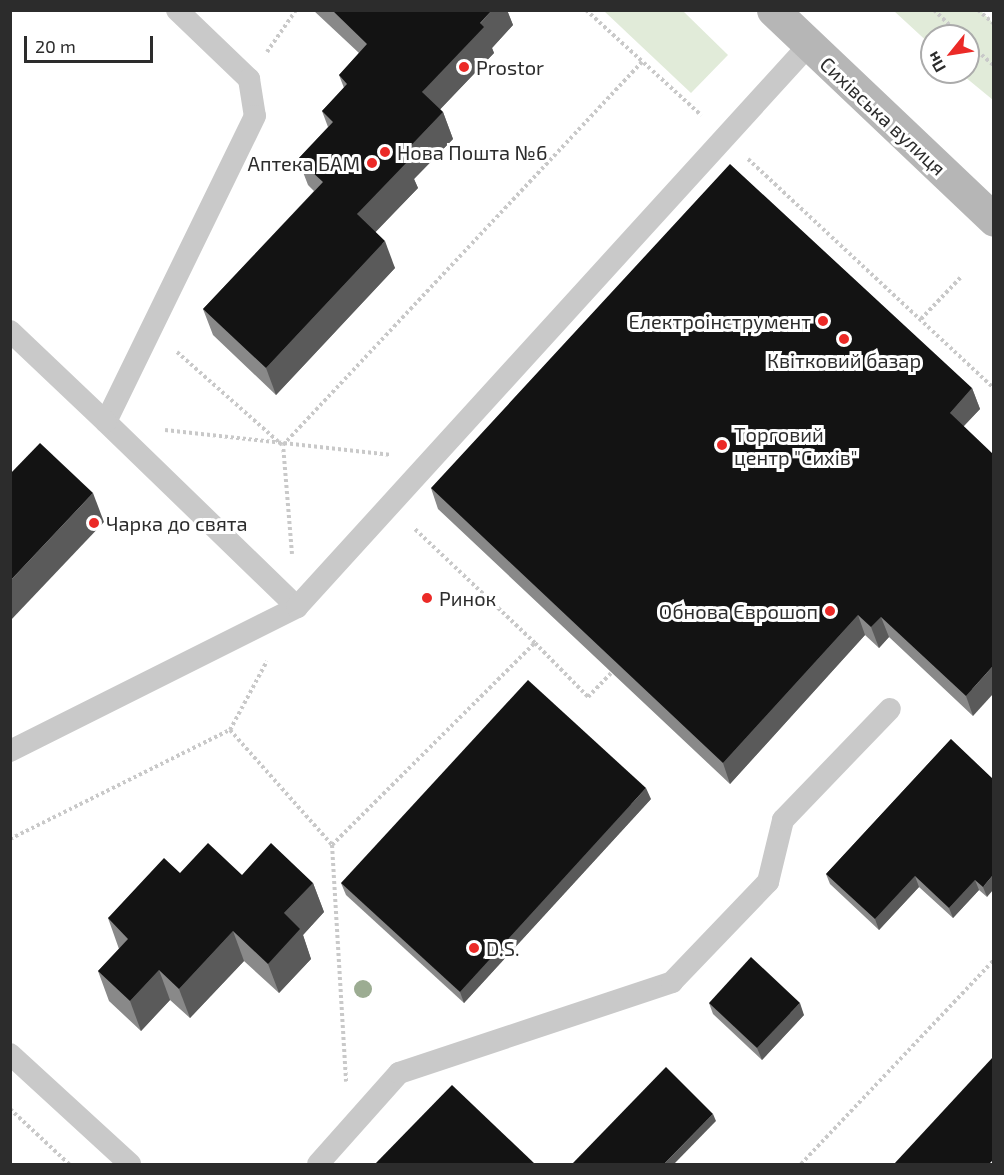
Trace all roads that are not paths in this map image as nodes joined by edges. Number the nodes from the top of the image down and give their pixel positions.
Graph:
1 (177, 10) edge
2 (773, 10) edge
3 (808, 46) junction
4 (993, 220) edge
5 (10, 331) edge
6 (106, 422) junction
7 (297, 607) junction
8 (890, 709) dead end
9 (10, 751) edge
10 (10, 1054) edge
11 (130, 1164) edge
12 (318, 1164) edge

1 - 6 lane
2 - 3 main road, Сихівська вулиця
3 - 4 main road, Сихівська вулиця
3 - 7 lane
5 - 6 lane
6 - 7 lane
7 - 9 lane
8 - 12 lane
10 - 11 lane

